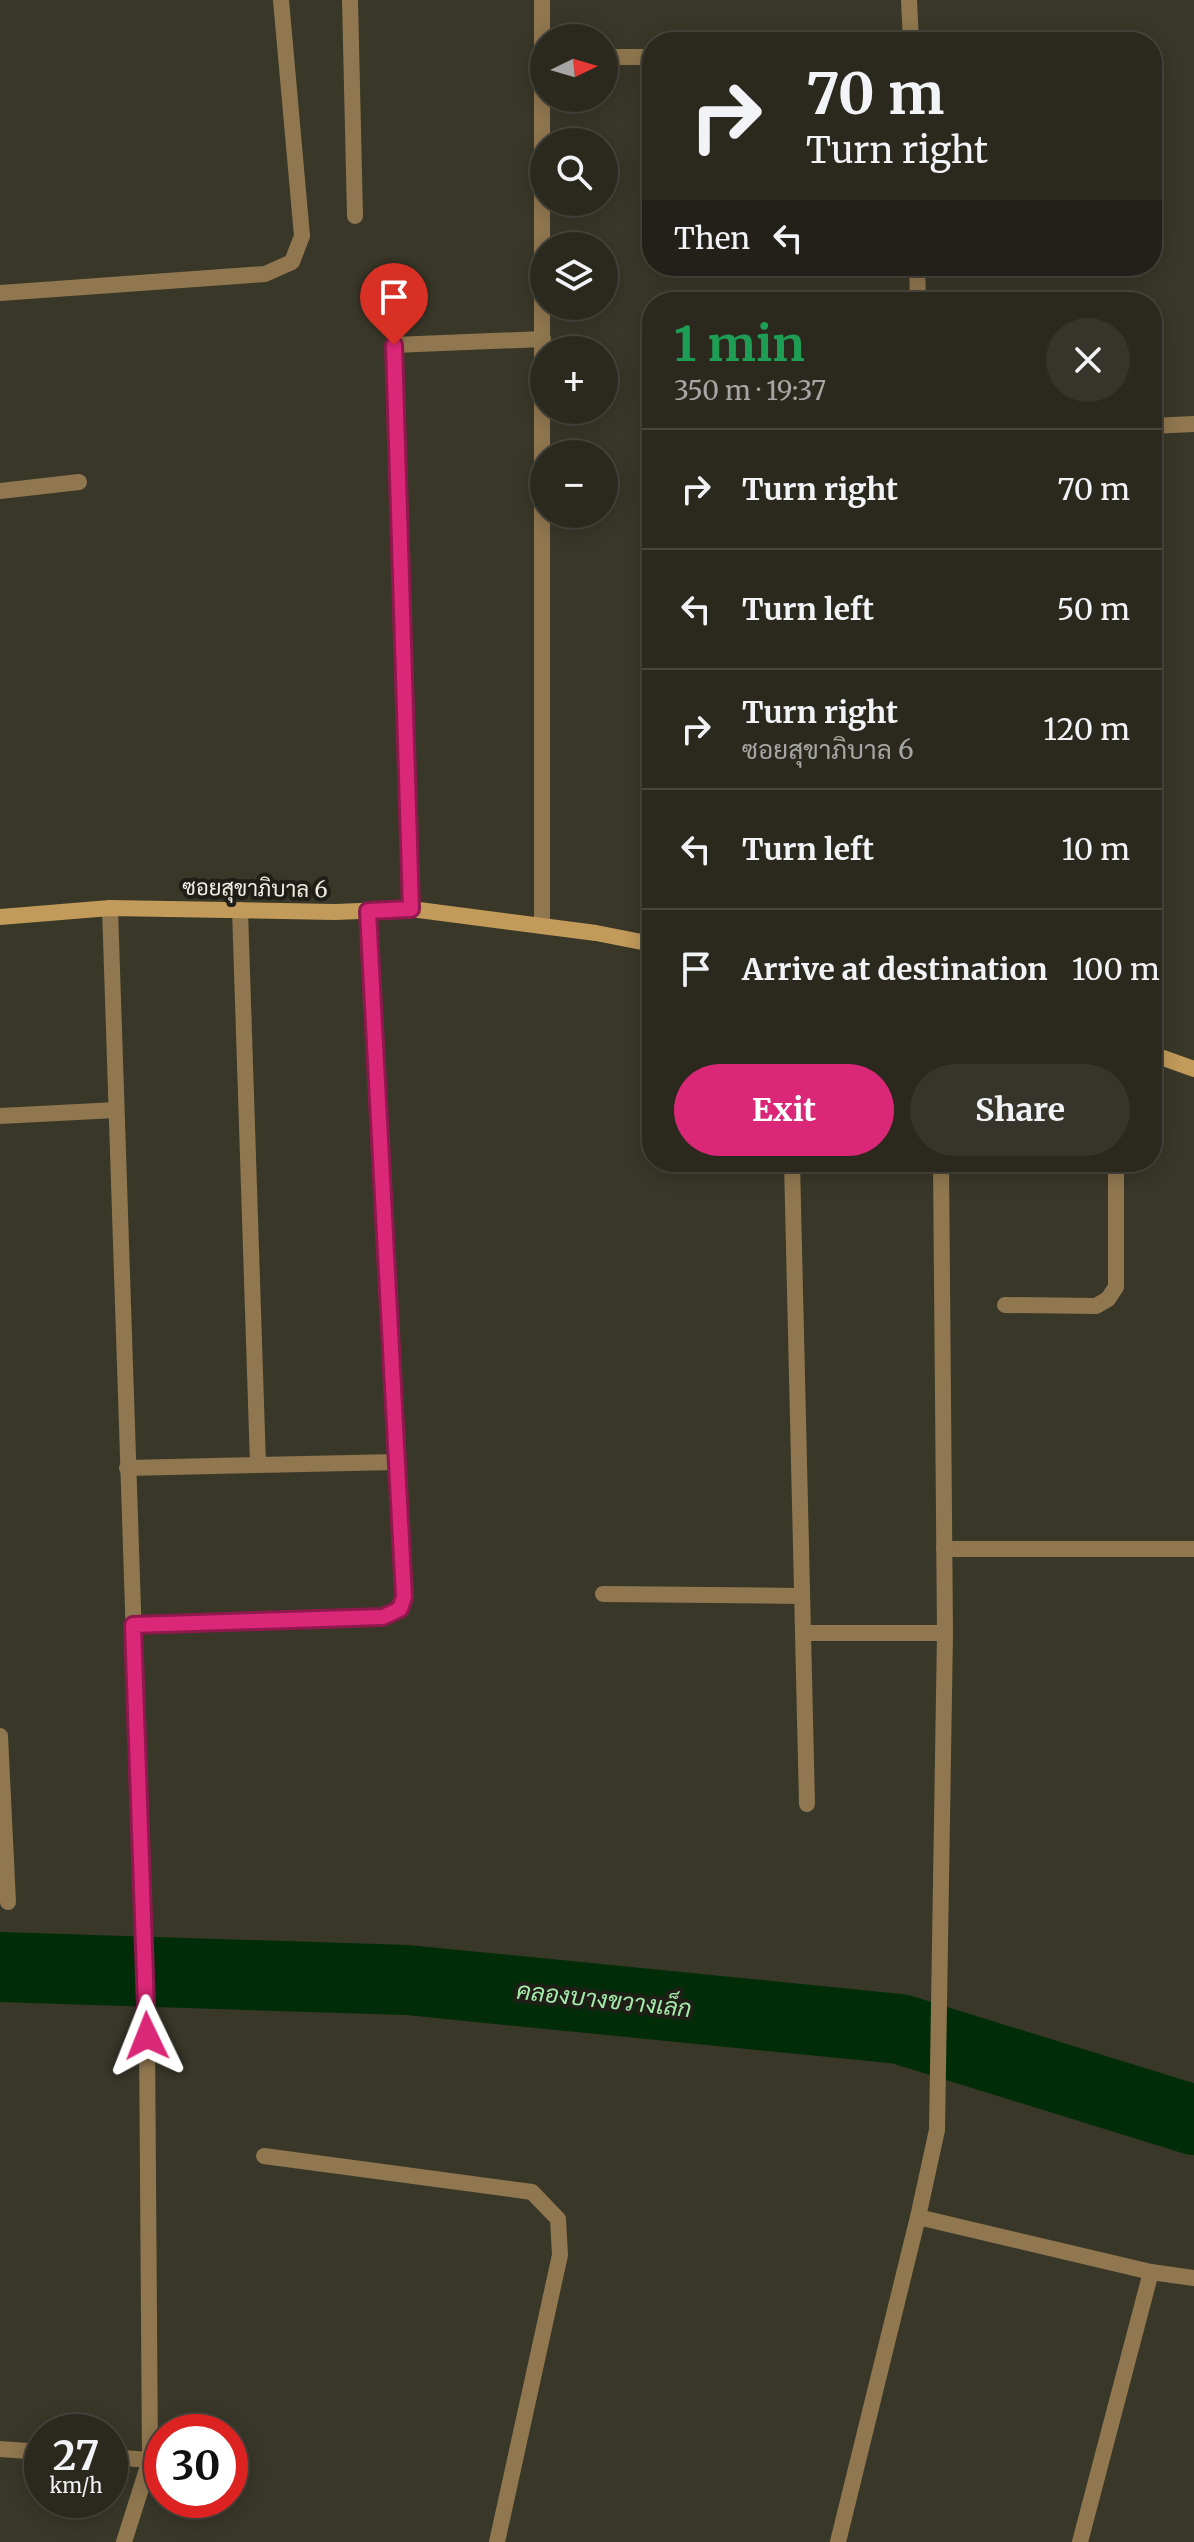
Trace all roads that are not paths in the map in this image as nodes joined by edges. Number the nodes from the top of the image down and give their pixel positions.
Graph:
1 (281, 0) edge
2 (350, 0) edge
3 (542, 0) edge
4 (909, 0) edge
5 (911, 32) edge
6 (618, 57) edge
7 (642, 57) edge
8 (355, 216) dead end
9 (0, 293) edge
10 (543, 336) edge
11 (530, 340) edge
12 (543, 424) edge
13 (1194, 424) edge
14 (1162, 426) edge
15 (79, 482) dead end
16 (0, 491) edge
17 (110, 908) junction
18 (411, 909) junction
19 (240, 910) junction
20 (368, 911) junction
21 (0, 917) edge
22 (542, 926) junction
23 (642, 942) edge
24 (1162, 1058) edge
25 (1194, 1069) edge
26 (116, 1110) junction
27 (0, 1116) edge
28 (792, 1172) edge
29 (941, 1172) edge
30 (1116, 1172) edge
31 (1005, 1305) dead end
32 (397, 1462) junction
33 (258, 1465) junction
34 (127, 1468) junction
35 (944, 1549) junction
36 (1194, 1549) edge
37 (603, 1594) dead end
38 (802, 1596) junction
39 (133, 1625) junction
40 (803, 1633) junction
41 (945, 1633) junction
42 (0, 1736) edge
43 (807, 1804) dead end
44 (8, 1902) dead end
45 (264, 2156) dead end
46 (918, 2217) junction
47 (1151, 2272) junction
48 (1194, 2278) edge
49 (150, 2414) edge
50 (0, 2449) edge
51 (24, 2451) edge
52 (144, 2479) edge
53 (124, 2542) edge
54 (497, 2542) edge
55 (838, 2542) edge
56 (1080, 2542) edge

1 - 9 street
2 - 8 street
3 - 10 street
4 - 5 street
6 - 7 street
11 - 18 street
12 - 22 street
13 - 14 street
15 - 16 street
17 - 19 street, ซอยสุขาภิบาล 6
17 - 21 street, ซอยสุขาภิบาล 6
17 - 26 street
18 - 20 street, ซอยสุขาภิบาล 6
18 - 22 street, ซอยสุขาภิบาล 6
19 - 20 street, ซอยสุขาภิบาล 6
19 - 33 street
20 - 32 street
22 - 23 street, ซอยสุขาภิบาล 6
24 - 25 street
26 - 27 street
26 - 34 street
28 - 38 street
29 - 35 street
30 - 31 street
32 - 33 street
32 - 39 street
33 - 34 street
34 - 39 street
35 - 36 street
35 - 41 street
37 - 38 street
38 - 40 street
39 - 49 street
40 - 41 street
40 - 43 street
41 - 46 street
42 - 44 street
45 - 54 street
46 - 47 street
46 - 55 street
47 - 48 street
47 - 56 street
50 - 51 street
52 - 53 street

